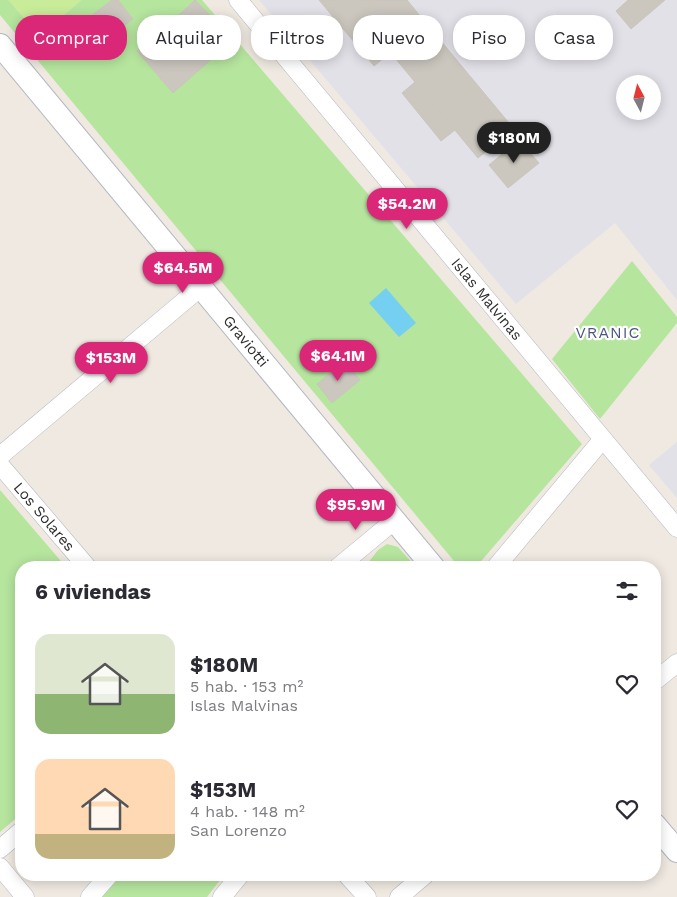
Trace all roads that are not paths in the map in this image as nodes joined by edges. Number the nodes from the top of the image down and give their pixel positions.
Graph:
1 (238, 0) edge
2 (3, 56) edge
3 (201, 287) junction
4 (602, 440) junction
5 (0, 456) edge
6 (0, 464) edge
7 (395, 520) junction
8 (677, 528) edge
9 (82, 561) edge
10 (346, 561) edge
11 (363, 561) edge
12 (428, 561) edge
13 (501, 561) edge
14 (677, 663) edge
15 (661, 677) edge
16 (661, 832) edge
17 (15, 836) edge
18 (0, 849) edge
19 (677, 851) edge
20 (0, 867) edge
21 (104, 881) edge
22 (235, 881) edge
23 (352, 881) edge
24 (418, 881) edge
25 (25, 897) edge
26 (90, 897) edge
27 (222, 897) edge
28 (367, 897) edge
29 (399, 897) edge

1 - 4 street, Islas Malvinas
2 - 3 street, Graviotti
3 - 5 street
3 - 7 street, Graviotti
4 - 8 street, Islas Malvinas
4 - 13 street
6 - 9 street, Los Solares
7 - 10 street
7 - 11 street
7 - 12 street, Graviotti
14 - 15 street
16 - 19 street
17 - 18 street
20 - 25 street
21 - 26 street
22 - 27 street
23 - 28 street
24 - 29 street

